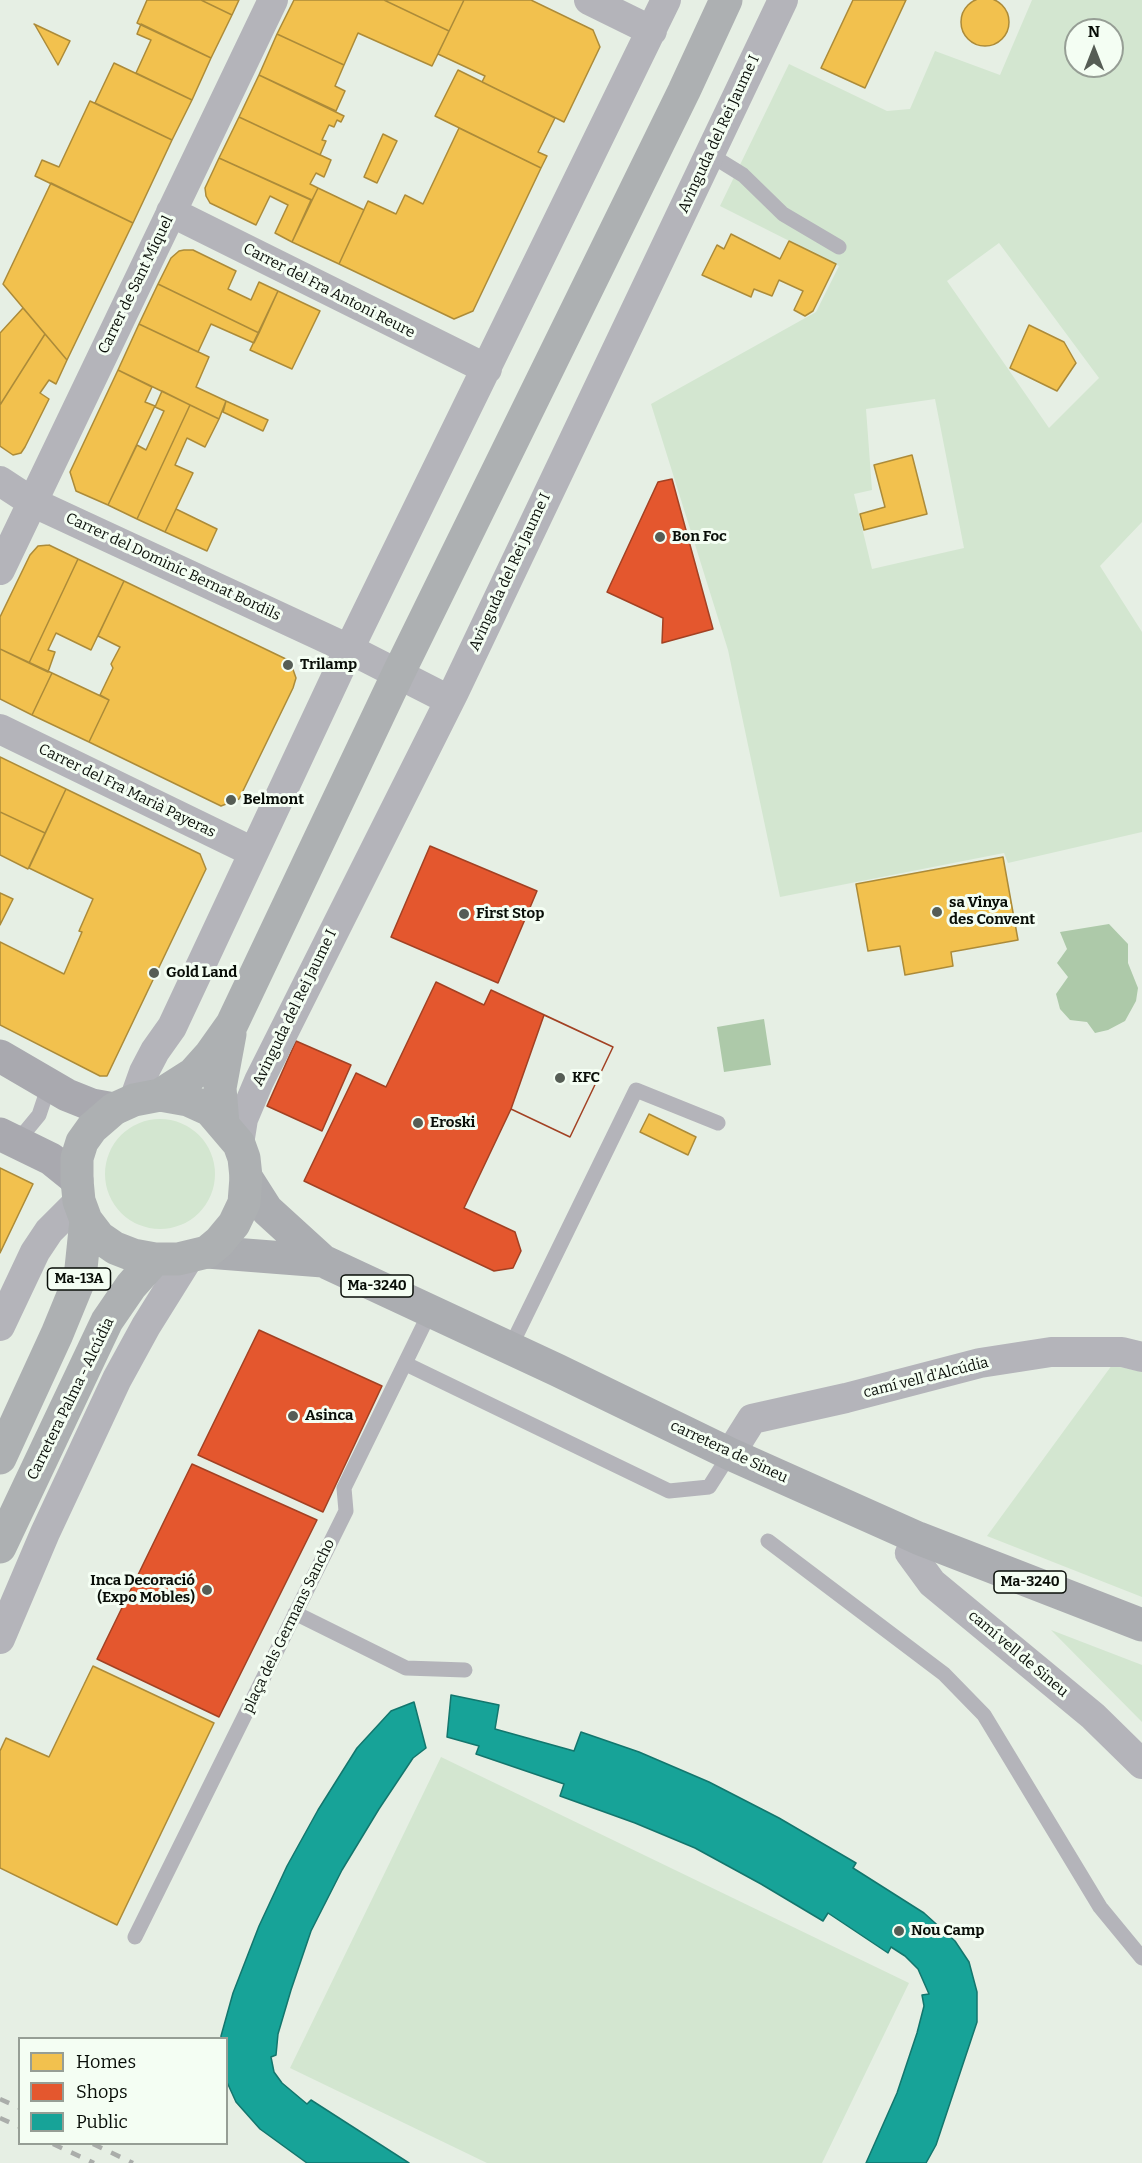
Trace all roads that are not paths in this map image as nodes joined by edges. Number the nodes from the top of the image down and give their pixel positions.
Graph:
1 (273, 0) edge
2 (589, 0) edge
3 (666, 0) edge
4 (726, 0) edge
5 (783, 0) edge
6 (652, 31) junction
7 (709, 154) junction
8 (171, 212) junction
9 (839, 247) dead end
10 (487, 369) junction
11 (0, 482) edge
12 (33, 502) junction
13 (0, 570) edge
14 (349, 648) junction
15 (398, 674) junction
16 (449, 700) junction
17 (0, 729) edge
18 (253, 852) junction
19 (232, 1024) junction
20 (0, 1056) edge
21 (40, 1078) junction
22 (136, 1102) junction
23 (718, 1123) dead end
24 (231, 1134) junction
25 (4, 1136) edge
26 (246, 1177) junction
27 (81, 1200) junction
28 (198, 1254) junction
29 (155, 1259) junction
30 (323, 1261) junction
31 (430, 1312) junction
32 (0, 1326) edge
33 (510, 1348) junction
34 (1142, 1357) edge
35 (406, 1364) junction
36 (730, 1454) junction
37 (0, 1458) edge
38 (918, 1538) junction
39 (768, 1541) dead end
40 (0, 1548) edge
41 (295, 1613) junction
42 (1142, 1625) edge
43 (0, 1639) edge
44 (465, 1670) dead end
45 (1142, 1764) edge
46 (135, 1937) dead end
47 (1142, 1958) edge

1 - 8 street, Carrer de Sant Miquel
2 - 6 street
3 - 6 street
4 - 15 highway
5 - 7 street, Avinguda del Rei Jaume I
6 - 10 street
7 - 9 lane
7 - 16 street, Avinguda del Rei Jaume I
8 - 10 street, Carrer del Fra Antoni Reure
8 - 12 street, Carrer de Sant Miquel
10 - 14 street
11 - 12 street, Carrer del Dominic Bernat Bordils
12 - 13 street, Carrer de Sant Miquel
12 - 14 street, Carrer del Dominic Bernat Bordils
14 - 15 street, Carrer del Dominic Bernat Bordils
14 - 18 street
15 - 16 street, Carrer del Dominic Bernat Bordils
15 - 19 highway
16 - 24 street, Avinguda del Rei Jaume I
17 - 18 street, Carrer del Fra Marià Payeras
18 - 22 street
19 - 22 highway
19 - 24 highway
20 - 21 main road
21 - 22 main road
21 - 25 lane
22 - 24 highway
22 - 27 highway
23 - 33 lane
24 - 26 highway, Ma-3240
25 - 27 main road
26 - 28 highway, Ma-3240
26 - 30 main road, Ma-3240
27 - 29 highway, Ma-3240
27 - 32 street
27 - 37 highway, Ma-13A
28 - 29 highway, Ma-3240
28 - 30 main road, Ma-3240
28 - 43 street
29 - 40 highway, Carretera Palma - Alcúdia / Ma-13A
30 - 31 main road, carretera de Sineu / Ma-3240
31 - 33 main road, carretera de Sineu / Ma-3240
31 - 35 lane, plaça dels Germans Sancho
33 - 36 main road, carretera de Sineu / Ma-3240
34 - 36 street, camí vell d'Alcúdia
35 - 36 lane
35 - 41 lane, plaça dels Germans Sancho
36 - 38 main road, carretera de Sineu / Ma-3240
38 - 42 main road, carretera de Sineu / Ma-3240
38 - 45 street, camí vell de Sineu
39 - 47 lane
41 - 44 lane
41 - 46 lane, plaça dels Germans Sancho

